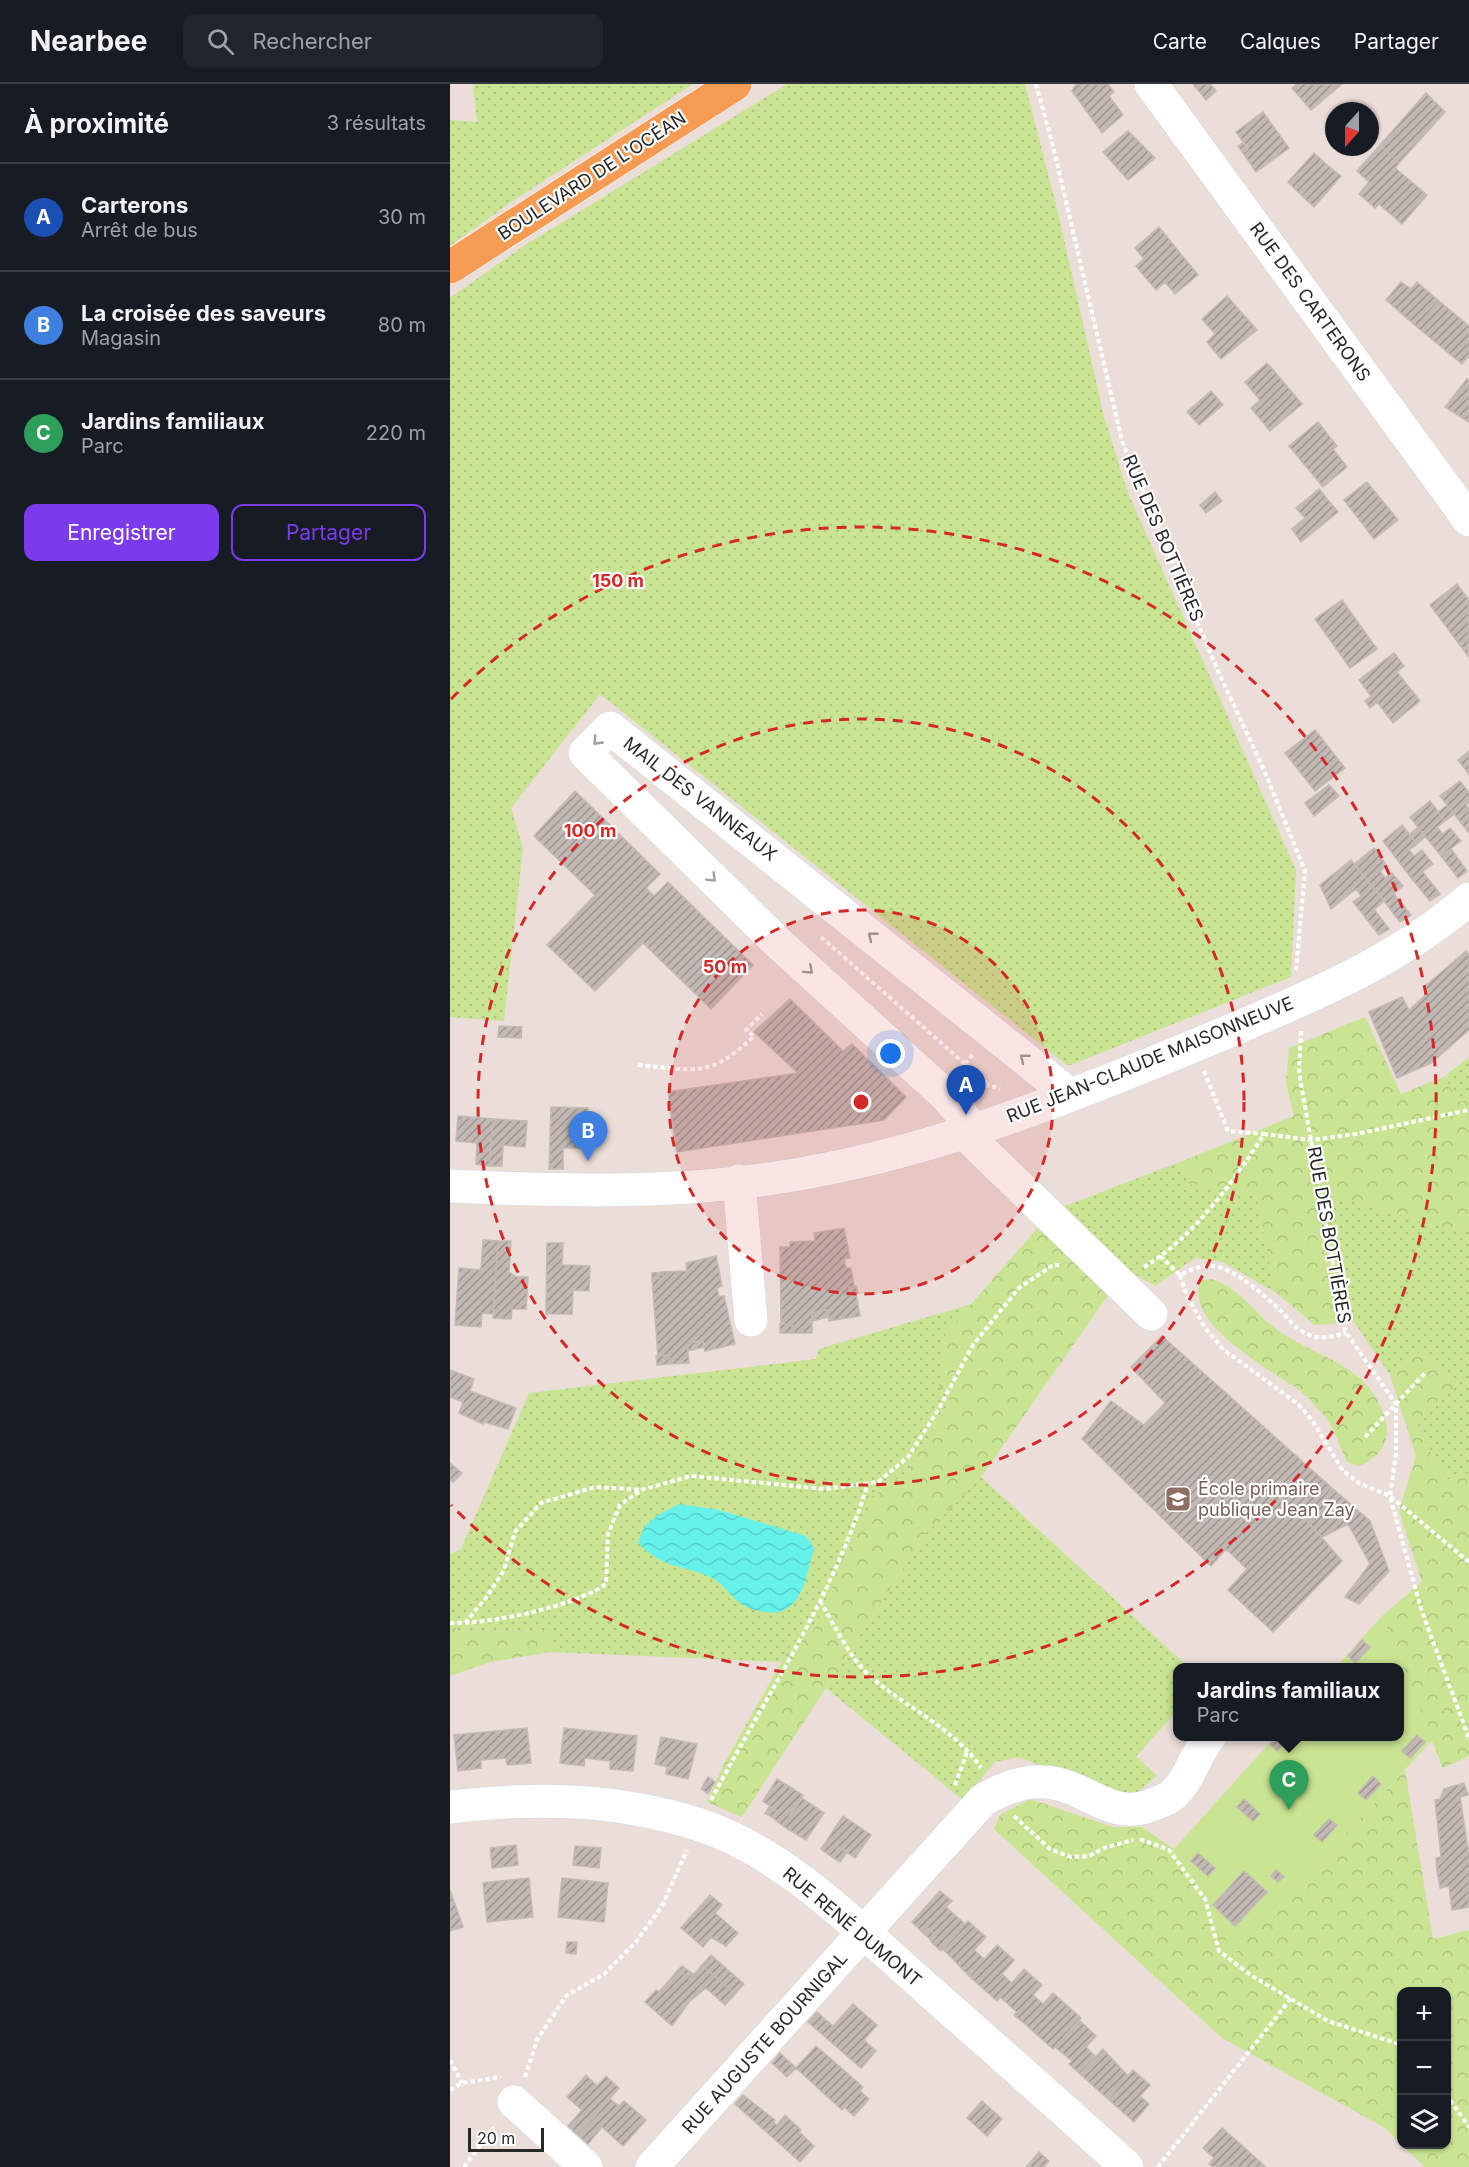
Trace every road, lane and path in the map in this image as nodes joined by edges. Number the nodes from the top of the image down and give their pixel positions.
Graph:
1 (735, 84) edge
2 (1036, 84) edge
3 (1151, 84) edge
4 (450, 267) edge
5 (1469, 520) edge
6 (1469, 899) edge
7 (872, 937) junction
8 (1295, 980) dead end
9 (934, 986) junction
10 (829, 989) junction
11 (762, 1014) dead end
12 (1301, 1029) dead end
13 (886, 1041) junction
14 (638, 1065) dead end
15 (1036, 1068) junction
16 (1203, 1069) dead end
17 (1070, 1095) junction
18 (1469, 1110) edge
19 (964, 1123) junction
20 (1264, 1134) junction
21 (1312, 1140) junction
22 (739, 1181) junction
23 (450, 1186) edge
24 (1160, 1256) junction
25 (1063, 1265) dead end
26 (1180, 1275) junction
27 (1119, 1282) junction
28 (1151, 1314) dead end
29 (751, 1320) dead end
30 (1346, 1333) junction
31 (1425, 1373) dead end
32 (1396, 1404) junction
33 (1365, 1437) dead end
34 (868, 1483) junction
35 (641, 1490) junction
36 (1390, 1496) junction
37 (1469, 1563) edge
38 (820, 1601) junction
39 (450, 1623) edge
40 (464, 1623) junction
41 (1469, 1738) edge
42 (1206, 1741) edge
43 (997, 1792) junction
44 (450, 1807) edge
45 (698, 1824) junction
46 (865, 1934) junction
47 (1292, 1997) junction
48 (1397, 2045) edge
49 (450, 2060) edge
50 (462, 2083) junction
51 (514, 2087) junction
52 (450, 2090) edge
53 (1447, 2095) edge
54 (1469, 2127) edge
55 (464, 2167) edge
56 (586, 2167) edge
57 (652, 2167) edge
58 (1127, 2167) edge
59 (1158, 2167) edge

1 - 4 main road, BOULEVARD DE L'OCÉAN
2 - 8 path, RUE DES BOTTIÈRES
3 - 5 street, RUE DES CARTERONS
6 - 17 street, RUE JEAN-CLAUDE MAISONNEUVE
7 - 9 street, MAIL DES VANNEAUX
7 - 10 path
7 -> 10 street, MAIL DES VANNEAUX
9 - 13 path
15 -> 9 street, MAIL DES VANNEAUX
10 - 13 street, MAIL DES VANNEAUX
11 - 14 path
12 - 21 path, RUE DES BOTTIÈRES
13 - 19 street, MAIL DES VANNEAUX
15 - 17 street, MAIL DES VANNEAUX
15 - 19 path
16 - 20 path
17 - 19 street, RUE JEAN-CLAUDE MAISONNEUVE
18 - 21 path
19 - 22 street, RUE JEAN-CLAUDE MAISONNEUVE
19 - 27 street, MAIL DES VANNEAUX
20 - 21 path
20 - 24 path
21 - 30 path, RUE DES BOTTIÈRES
22 - 23 street, RUE JEAN-CLAUDE MAISONNEUVE
22 - 29 street
24 - 26 path
24 - 27 path
25 - 34 path
26 - 30 path
26 - 36 path
27 - 28 street, MAIL DES VANNEAUX
30 - 32 path, RUE DES BOTTIÈRES
31 - 32 path
32 - 33 path
32 - 36 path
34 - 35 path
34 - 38 path
35 - 40 path
35 - 40 path
36 - 37 path
36 - 41 path
38 - 43 path
38 - 45 path
39 - 40 path
42 - 43 street, RUE AUGUSTE BOURNIGAL
43 - 46 street, RUE AUGUSTE BOURNIGAL
43 - 47 path
44 - 45 street, RUE RENÉ DUMONT
45 - 46 street, RUE RENÉ DUMONT
45 - 51 path
46 - 57 street, RUE AUGUSTE BOURNIGAL
46 - 58 street, RUE RENÉ DUMONT
47 - 48 path
47 - 59 path
49 - 50 path
50 - 51 path
50 - 52 path
51 - 55 path
51 - 56 street
53 - 54 path

